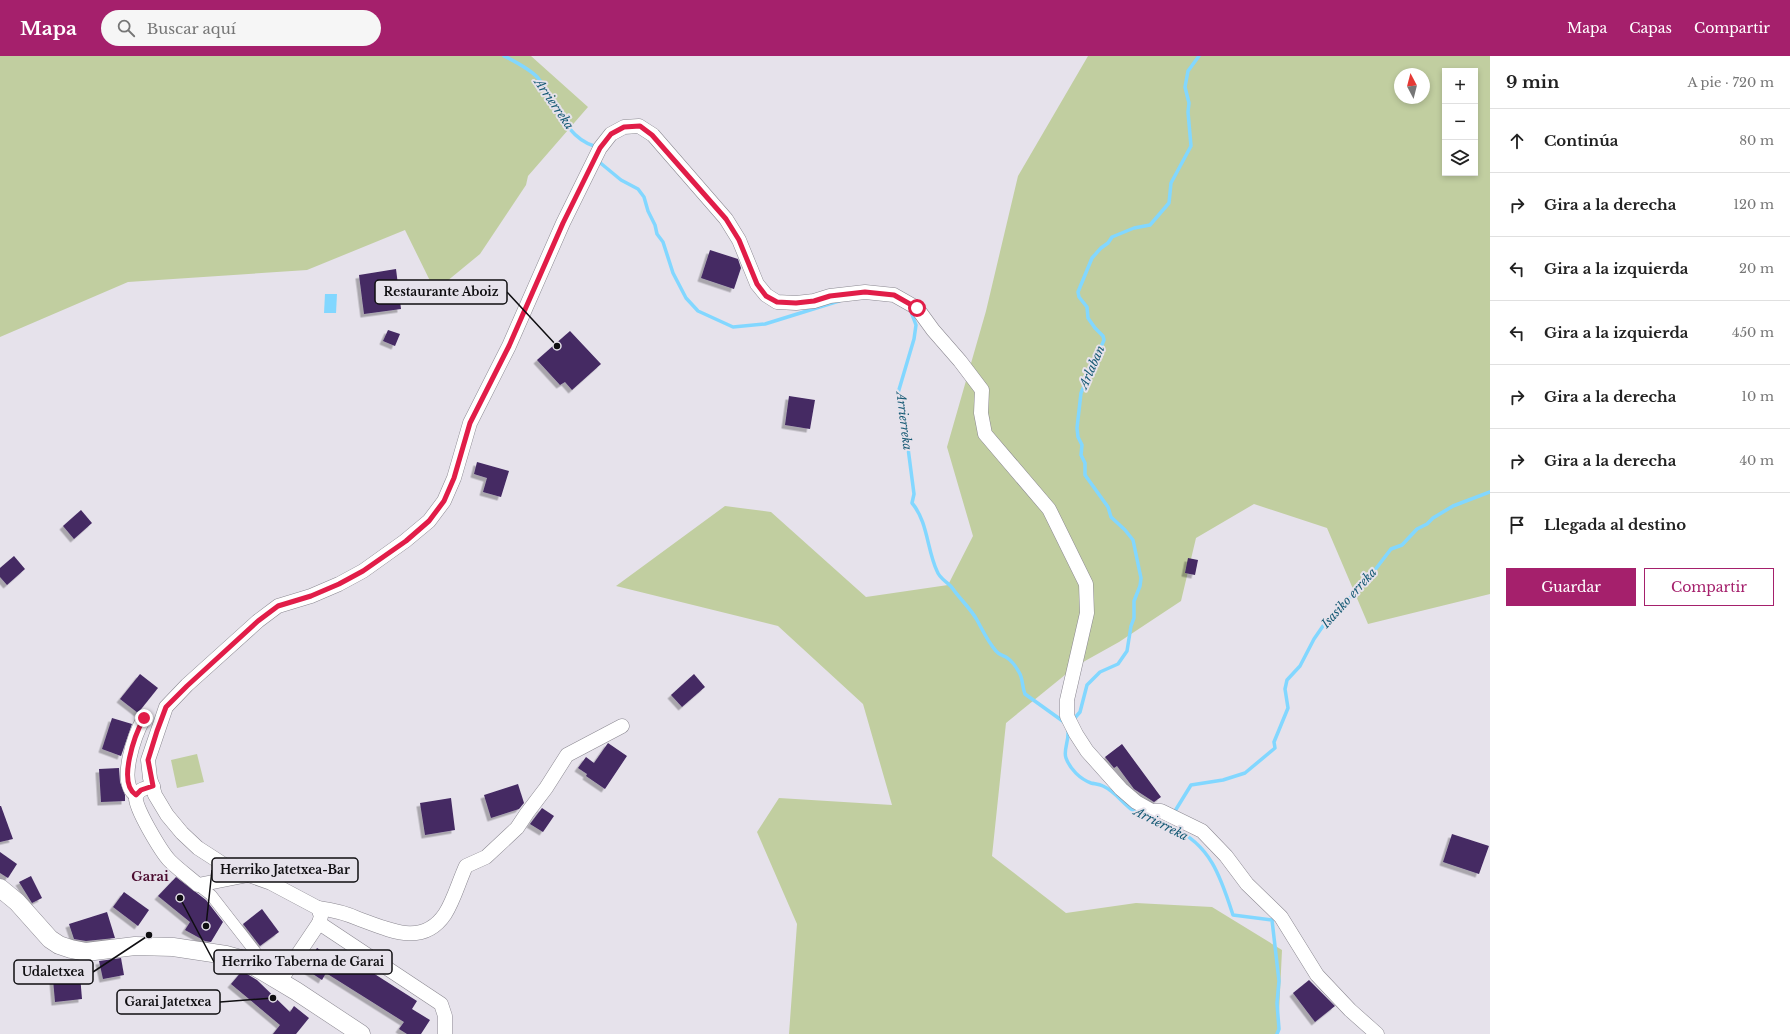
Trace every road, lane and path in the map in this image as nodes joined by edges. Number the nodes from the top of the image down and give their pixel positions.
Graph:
1 (144, 718) dead end
2 (622, 726) dead end
3 (153, 786) junction
4 (136, 795) junction
5 (250, 875) junction
6 (198, 884) junction
7 (0, 888) edge
8 (318, 908) junction
9 (319, 923) junction
10 (264, 963) dead end
11 (280, 981) junction
12 (361, 1034) edge
13 (444, 1034) edge
14 (1377, 1034) edge

1 - 4 street
2 - 8 street
3 - 4 street
3 - 5 street
3 - 14 street
4 - 6 street
5 - 6 street
5 - 8 street
6 - 10 street
7 - 11 street
8 - 9 street
9 - 11 street
9 - 13 street
11 - 12 street

